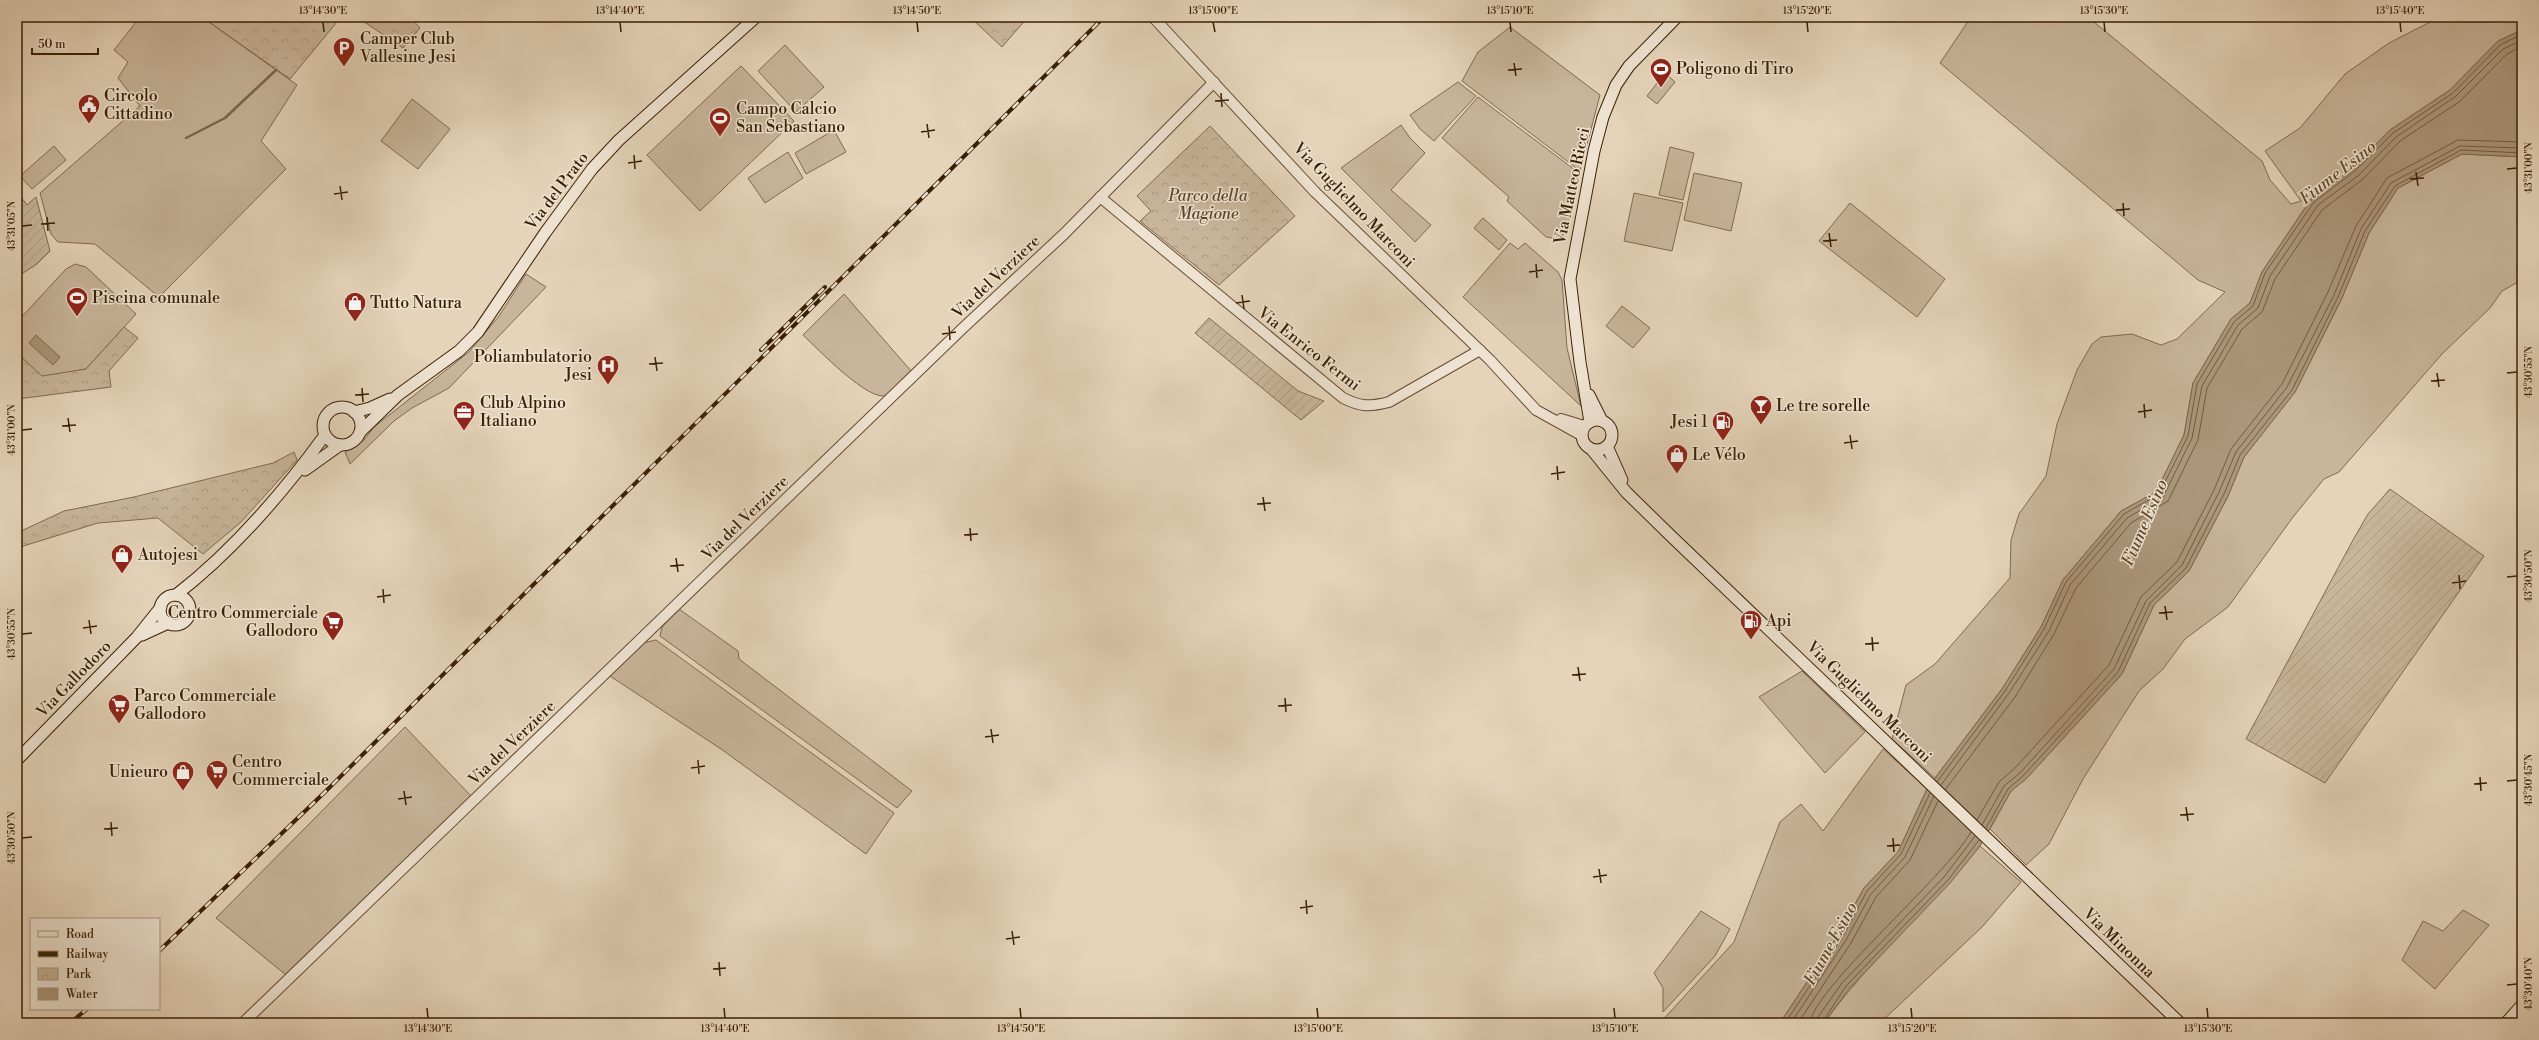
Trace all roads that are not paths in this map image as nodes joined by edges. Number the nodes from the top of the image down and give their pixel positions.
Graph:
1 (756, 17) edge
2 (1153, 17) edge
3 (1677, 17) edge
4 (1214, 82) junction
5 (1100, 197) junction
6 (1480, 350) junction
7 (1585, 387) junction
8 (398, 395) junction
9 (354, 412) junction
10 (1602, 421) junction
11 (1585, 428) junction
12 (360, 432) junction
13 (325, 435) junction
14 (340, 445) junction
15 (1607, 446) junction
16 (1592, 450) junction
17 (294, 477) junction
18 (1626, 492) junction
19 (200, 577) junction
20 (176, 595) junction
21 (188, 604) junction
22 (161, 607) junction
23 (168, 623) junction
24 (137, 638) junction
25 (17, 760) edge
26 (2036, 886) joint
27 (2522, 1005) edge
28 (242, 1023) edge
29 (2180, 1023) edge
30 (2506, 1023) edge

1 - 8 main road, Via del Prato
2 - 4 street, Via Guglielmo Marconi
3 - 7 main road, Via Matteo Ricci
4 - 5 street, Via del Verziere
4 - 6 street, Via Guglielmo Marconi
5 - 6 street, Via Enrico Fermi
5 - 28 street, Via del Verziere
6 - 11 street, Via Guglielmo Marconi
7 - 10 main road, Via Matteo Ricci
7 - 11 main road, Via Matteo Ricci
8 - 9 main road, Via del Prato
8 - 12 main road, Via del Prato
9 - 12 main road
9 - 13 main road
10 - 11 main road, Via Guglielmo Marconi
10 - 15 main road
11 - 16 main road, Via Guglielmo Marconi
12 - 14 main road, Via Gallodoro
13 - 14 main road
13 - 17 main road, Via Gallodoro
14 - 17 main road, Via Gallodoro
15 - 16 main road
15 - 18 main road, Via Guglielmo Marconi
16 - 18 main road, Via Guglielmo Marconi
17 - 19 main road, Via Gallodoro
18 - 26 main road, Via Guglielmo Marconi
19 - 20 main road, Via Gallodoro
19 - 21 main road, Via Gallodoro
20 - 21 main road
20 - 22 main road, Via Gallodoro
21 - 23 main road, Via Gallodoro
22 - 23 main road
22 - 24 main road, Via Gallodoro
23 - 24 main road, Via Gallodoro
24 - 25 main road, Via Gallodoro
26 - 29 main road, Via Minonna
27 - 30 main road

